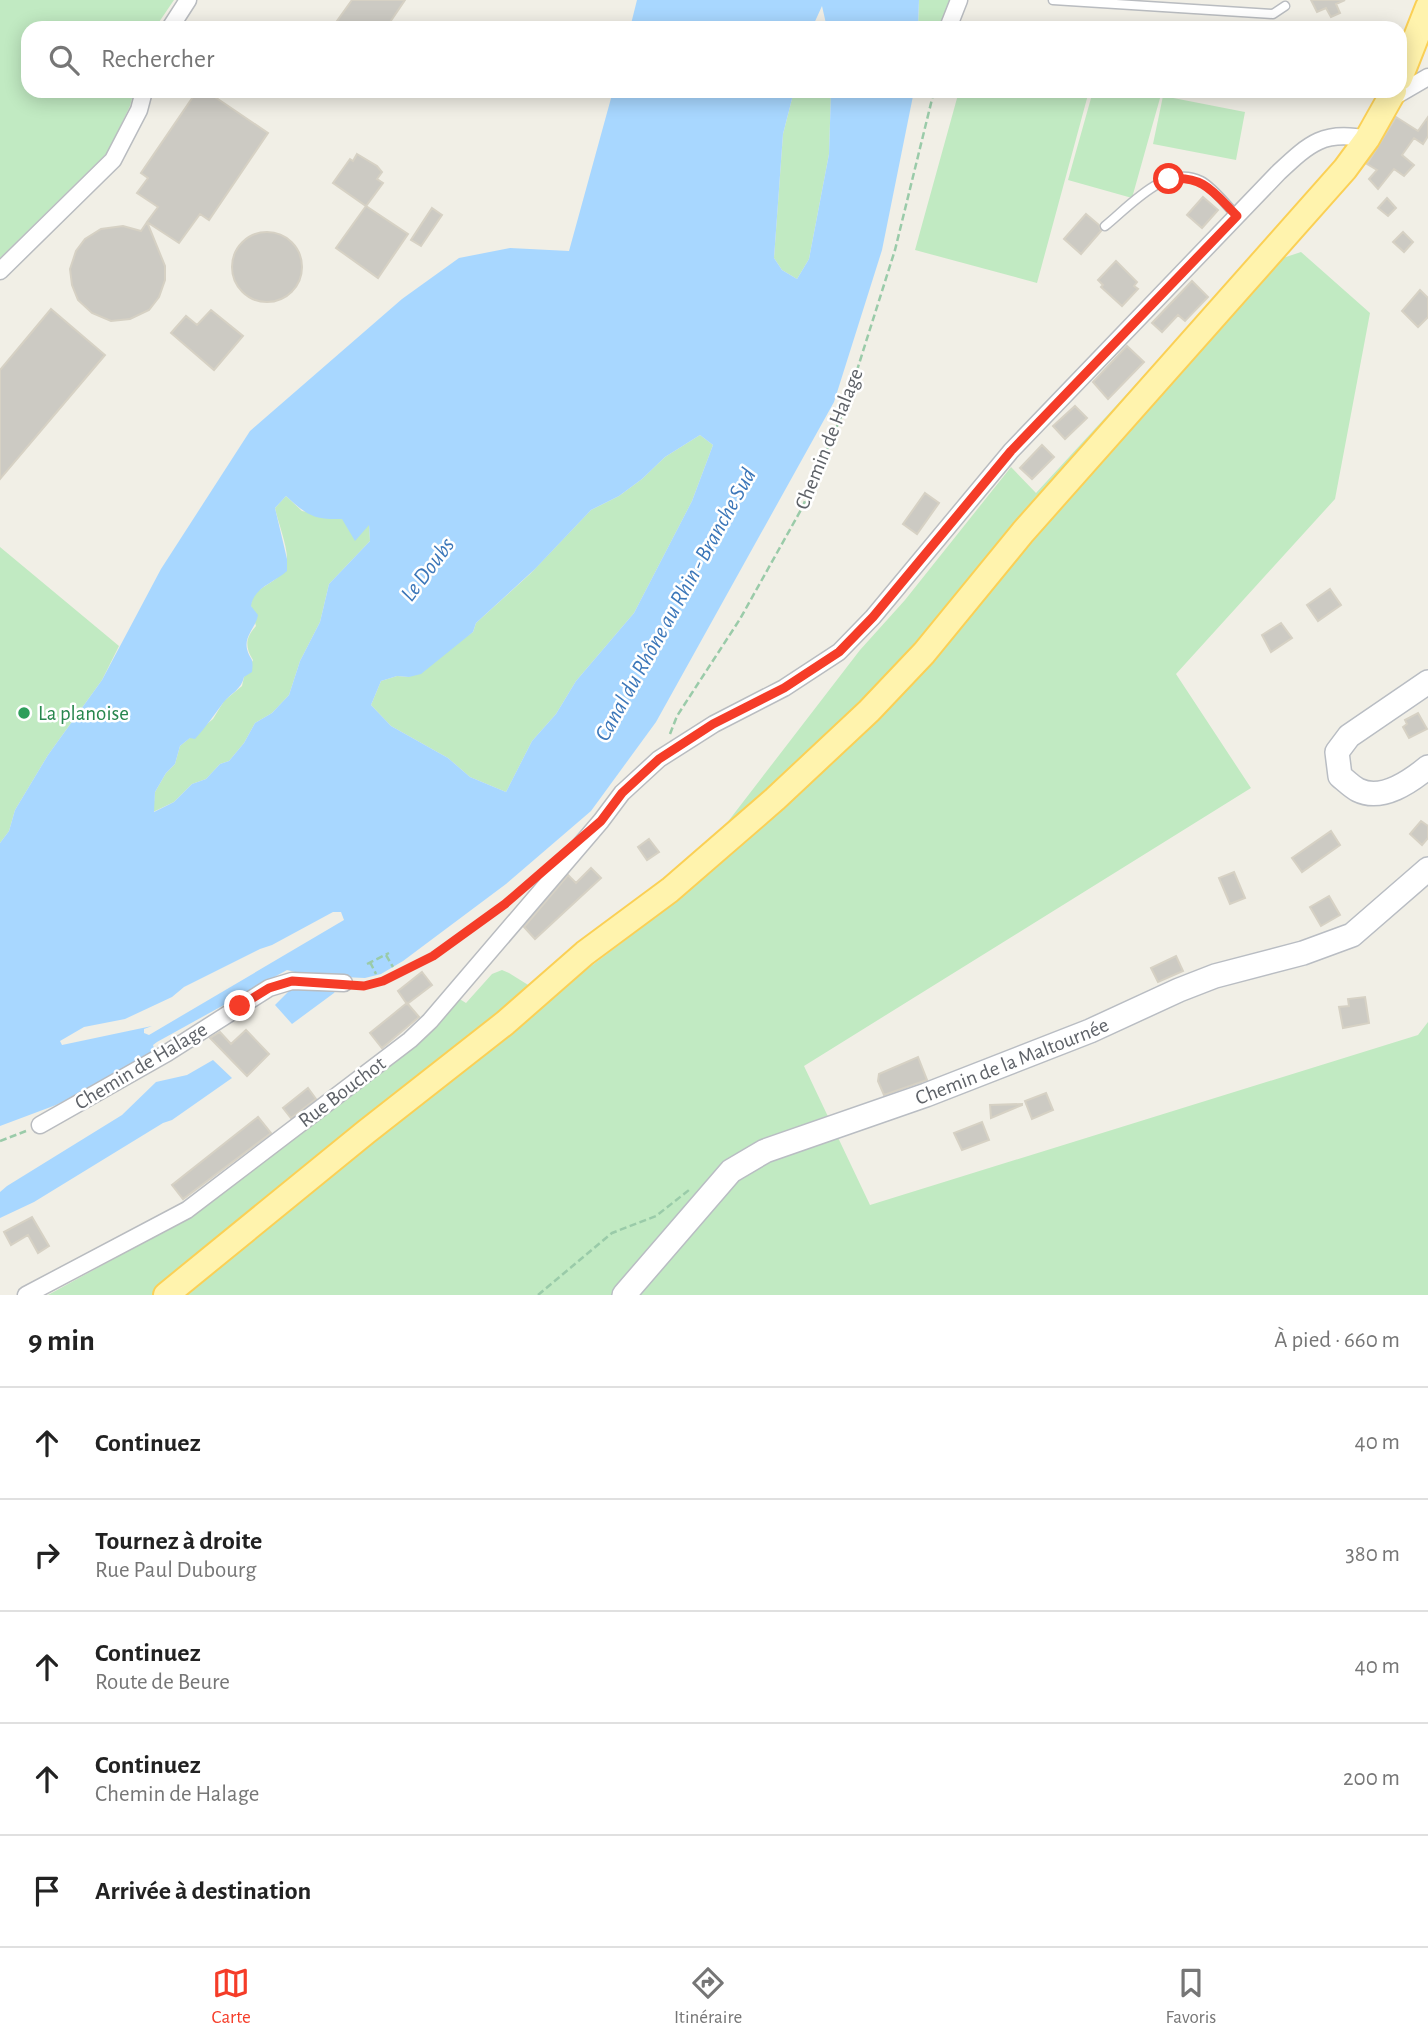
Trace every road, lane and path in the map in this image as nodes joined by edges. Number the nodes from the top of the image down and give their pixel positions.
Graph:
1 (188, 0) edge
2 (958, 0) edge
3 (1053, 0) edge
4 (1285, 6) dead end
5 (1428, 7) edge
6 (174, 21) edge
7 (950, 21) edge
8 (1407, 60) edge
9 (1428, 77) edge
10 (1407, 85) edge
11 (142, 98) edge
12 (932, 98) edge
13 (1390, 98) edge
14 (1367, 139) junction
15 (1237, 216) junction
16 (1105, 226) dead end
17 (0, 271) edge
18 (1428, 681) edge
19 (659, 759) junction
20 (1428, 767) edge
21 (1428, 869) edge
22 (525, 888) dead end
23 (393, 967) dead end
24 (376, 974) dead end
25 (344, 984) joint
26 (40, 1125) joint
27 (0, 1141) edge
28 (697, 1183) dead end
29 (26, 1295) edge
30 (166, 1295) edge
31 (538, 1295) edge
32 (624, 1295) edge

1 - 6 street
2 - 7 street
3 - 4 lane
5 - 8 main road
9 - 10 street
11 - 17 street
12 - 19 path, Chemin de Halage
13 - 14 main road
14 - 15 street, Rue Bouchot
14 - 30 main road
15 - 16 lane
15 - 19 street, Rue Bouchot
18 - 20 street
19 - 29 street, Rue Bouchot
21 - 32 street, Chemin de la Maltournée
22 - 25 path
23 - 24 path
25 - 26 street, Chemin de Halage
26 - 27 path
28 - 31 path

